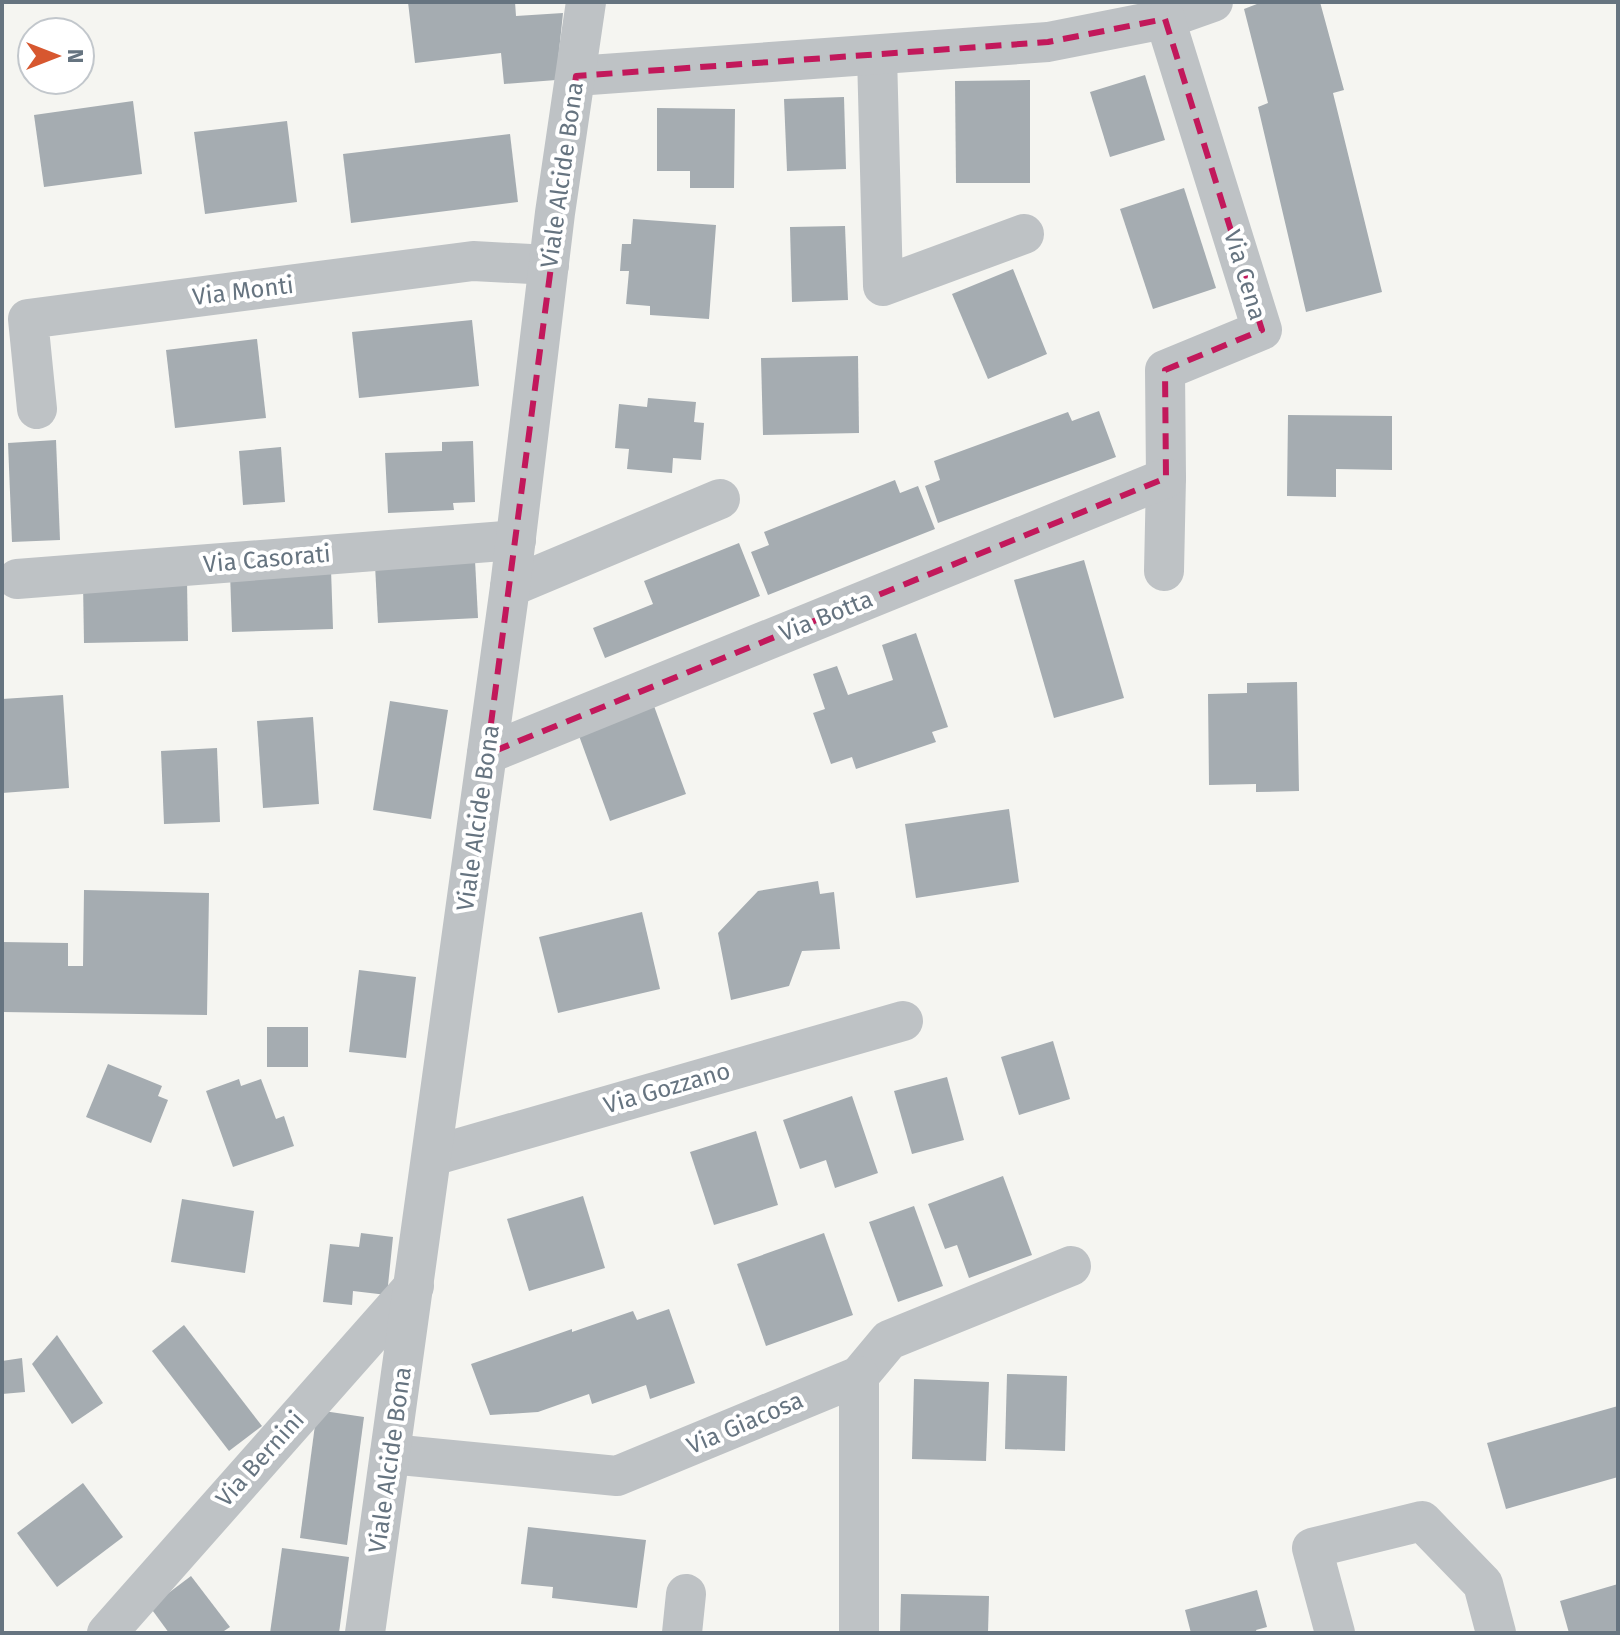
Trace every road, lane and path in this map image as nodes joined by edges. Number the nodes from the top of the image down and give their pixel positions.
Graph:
1 (586, 2) edge
2 (1213, 2) edge
3 (1165, 19) junction
4 (877, 55) junction
5 (576, 76) junction
6 (1024, 234) dead end
7 (549, 265) junction
8 (37, 409) dead end
9 (1166, 478) junction
10 (720, 499) dead end
11 (516, 540) junction
12 (1164, 571) dead end
13 (17, 579) dead end
14 (510, 587) junction
15 (487, 754) junction
16 (903, 1021) dead end
17 (432, 1156) junction
18 (1071, 1266) dead end
19 (414, 1286) junction
20 (859, 1376) junction
21 (390, 1454) junction
22 (107, 1633) edge
23 (365, 1633) edge
24 (859, 1633) edge
25 (1335, 1633) edge
26 (1496, 1633) edge

1 - 5 street, Viale Alcide Bona
2 - 3 street
3 - 4 street
3 - 9 street, Via Cena
4 - 5 street
4 - 6 street
5 - 7 street, Viale Alcide Bona
7 - 8 street, Via Monti
7 - 11 street, Viale Alcide Bona
9 - 12 street, Via Cena
9 - 15 street, Via Botta
10 - 14 street
11 - 13 street, Via Casorati
11 - 14 street, Viale Alcide Bona
14 - 15 street, Viale Alcide Bona
15 - 17 street, Viale Alcide Bona
16 - 17 street, Via Gozzano
17 - 19 street, Viale Alcide Bona
18 - 20 street, Via Giacosa
19 - 21 street, Viale Alcide Bona
19 - 22 street, Via Bernini
20 - 21 street, Via Giacosa
20 - 24 street
21 - 23 street, Viale Alcide Bona
25 - 26 street

